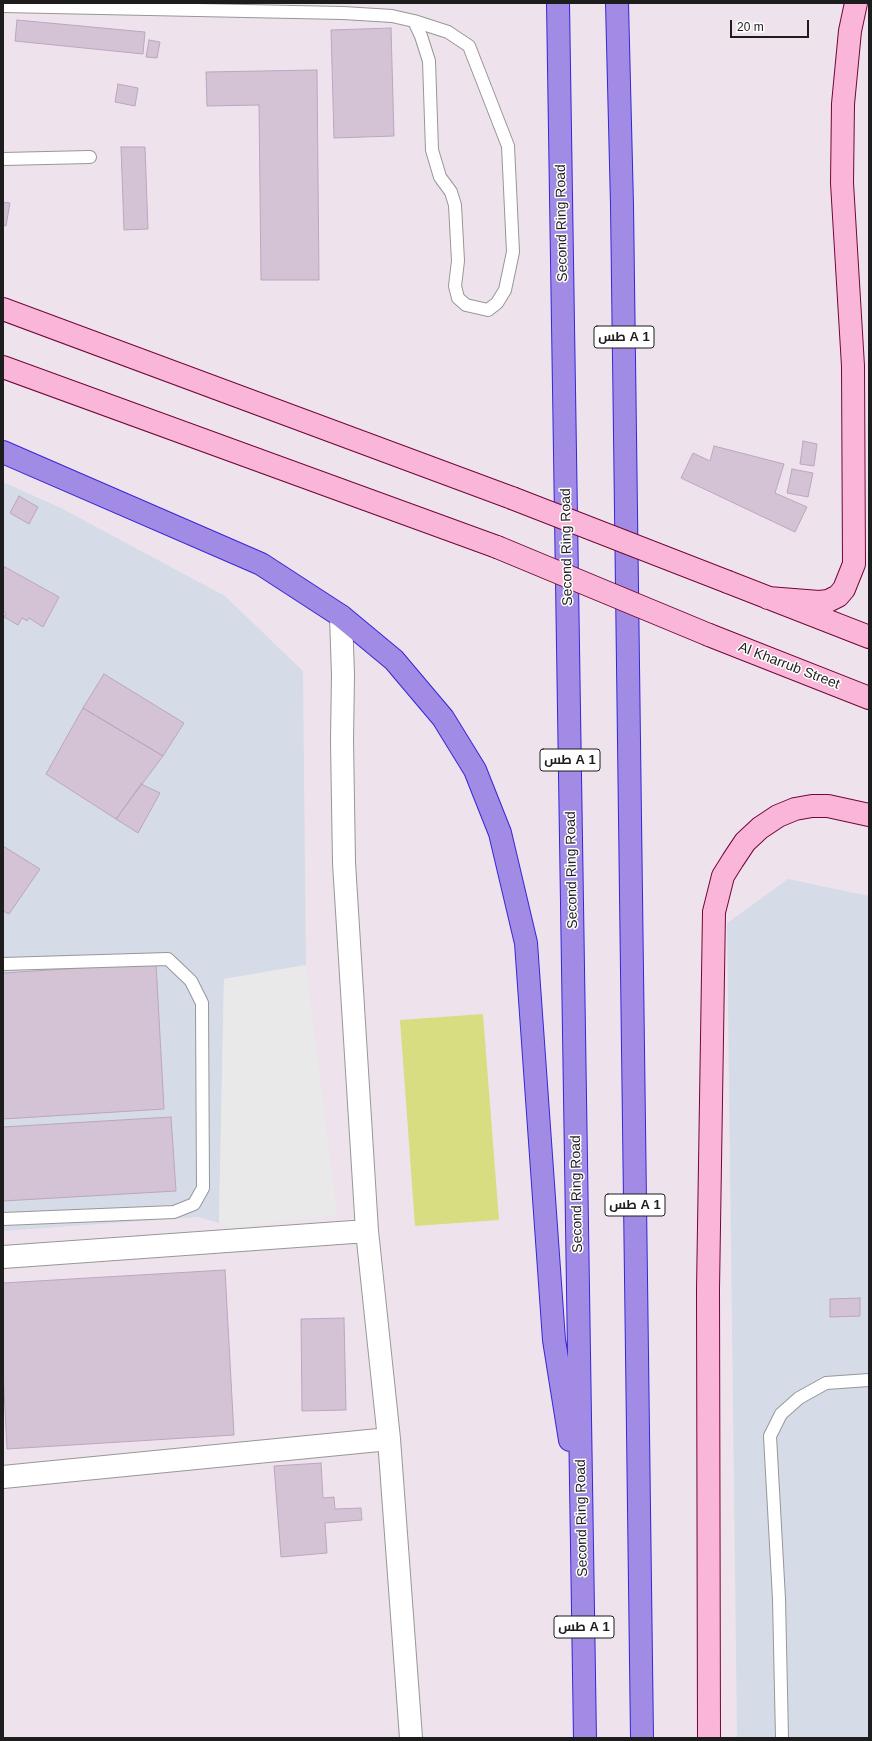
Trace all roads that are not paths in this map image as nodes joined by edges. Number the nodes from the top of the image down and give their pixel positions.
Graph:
1 (558, 3) edge
2 (617, 3) edge
3 (856, 3) edge
4 (3, 6) edge
5 (414, 21) junction
6 (90, 157) dead end
7 (3, 159) edge
8 (3, 309) edge
9 (3, 367) edge
10 (3, 452) edge
11 (768, 598) junction
12 (341, 616) junction
13 (869, 637) edge
14 (869, 698) edge
15 (869, 816) edge
16 (3, 964) edge
17 (3, 1218) edge
18 (367, 1231) junction
19 (3, 1257) edge
20 (869, 1380) edge
21 (389, 1439) junction
22 (3, 1477) edge
23 (582, 1516) junction
24 (411, 1738) edge
25 (585, 1738) edge
26 (642, 1738) edge
27 (709, 1738) edge
28 (782, 1738) edge

1 - 23 highway, Second Ring Road / طس A 1
2 - 26 highway, طس A 1
3 - 11 main road
4 - 5 lane
5 - 5 lane
6 - 7 lane
8 - 11 main road, bridge
9 - 14 main road, Al Kharrub Street, bridge
10 - 12 highway
11 - 13 main road
12 - 18 street
12 - 23 highway
15 - 27 main road
16 - 17 lane
18 - 19 street
18 - 21 street
20 - 28 lane
21 - 22 street
21 - 24 street
23 - 25 highway, Second Ring Road / طس A 1

